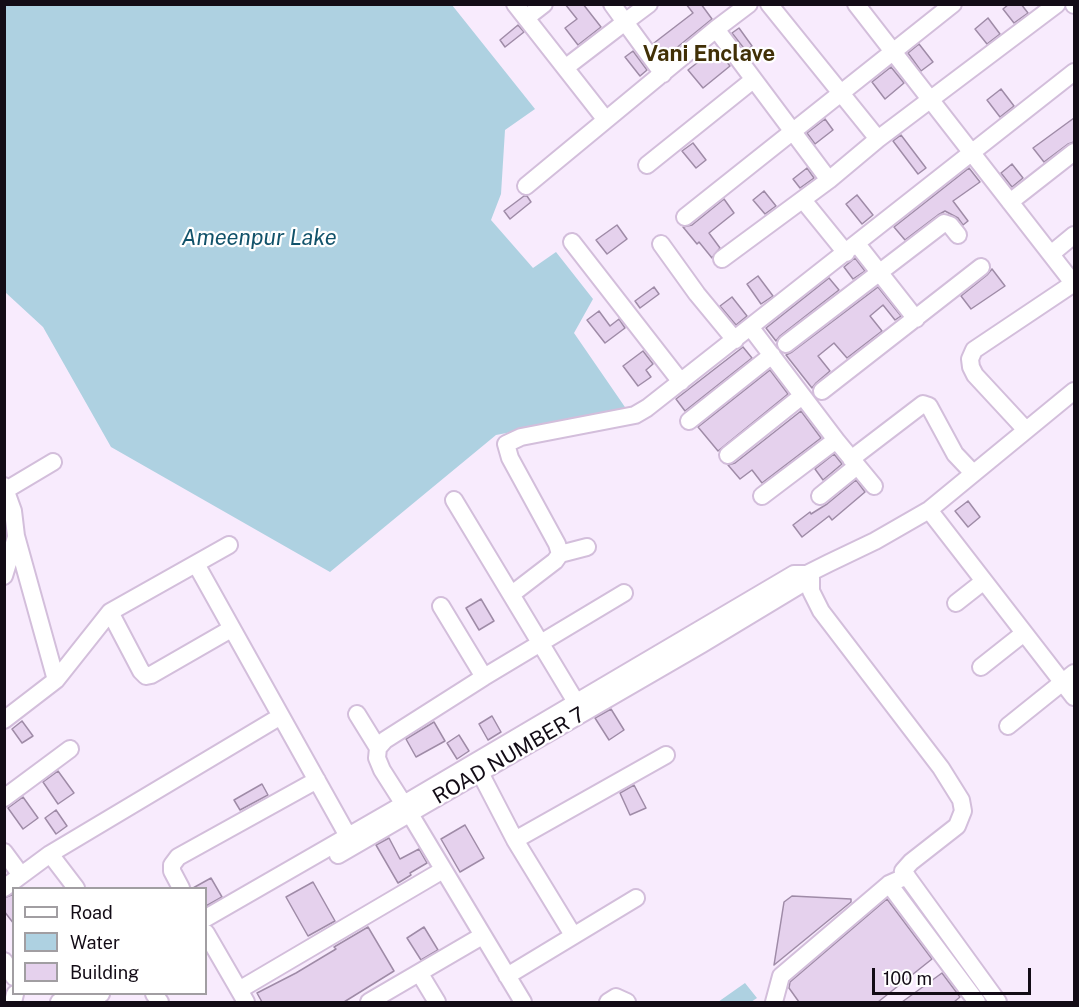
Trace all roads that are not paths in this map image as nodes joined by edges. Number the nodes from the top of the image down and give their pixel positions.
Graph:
1 (515, 4) edge
2 (544, 4) edge
3 (612, 4) edge
4 (649, 4) edge
5 (750, 4) edge
6 (769, 4) edge
7 (953, 4) edge
8 (1057, 4) edge
9 (857, 5) edge
10 (526, 18) junction
11 (626, 22) junction
12 (716, 29) junction
13 (893, 52) junction
14 (565, 68) junction
15 (663, 74) junction
16 (1073, 76) edge
17 (753, 80) junction
18 (841, 93) junction
19 (930, 99) junction
20 (606, 120) junction
21 (792, 132) junction
22 (878, 139) junction
23 (1074, 152) edge
24 (972, 153) junction
25 (647, 165) dead end
26 (829, 180) junction
27 (526, 186) dead end
28 (803, 200) junction
29 (1010, 202) junction
30 (685, 217) dead end
31 (958, 235) dead end
32 (1074, 235) edge
33 (572, 242) dead end
34 (661, 244) dead end
35 (851, 248) junction
36 (1051, 254) junction
37 (722, 259) dead end
38 (981, 267) dead end
39 (880, 274) junction
40 (1074, 284) edge
41 (916, 319) junction
42 (751, 328) junction
43 (735, 340) junction
44 (786, 344) dead end
45 (772, 355) junction
46 (681, 382) junction
47 (822, 391) dead end
48 (1074, 391) edge
49 (802, 396) junction
50 (688, 421) dead end
51 (1026, 430) junction
52 (836, 440) junction
53 (728, 455) dead end
54 (53, 462) dead end
55 (854, 462) junction
56 (973, 473) junction
57 (874, 486) dead end
58 (5, 488) edge
59 (762, 496) dead end
60 (820, 496) dead end
61 (454, 500) dead end
62 (928, 510) junction
63 (16, 536) junction
64 (230, 545) dead end
65 (587, 547) dead end
66 (560, 554) junction
67 (196, 564) junction
68 (809, 573) junction
69 (4, 576) edge
70 (984, 581) junction
71 (624, 593) dead end
72 (512, 594) junction
73 (956, 603) dead end
74 (441, 606) dead end
75 (110, 612) junction
76 (231, 629) junction
77 (1024, 633) junction
78 (541, 642) junction
79 (981, 667) dead end
80 (484, 677) junction
81 (1069, 678) edge
82 (56, 680) junction
83 (1074, 697) edge
84 (580, 707) junction
85 (357, 714) dead end
86 (281, 716) junction
87 (4, 720) edge
88 (1008, 726) dead end
89 (378, 748) junction
90 (70, 749) dead end
91 (666, 755) dead end
92 (477, 767) junction
93 (316, 780) junction
94 (4, 798) edge
95 (407, 809) junction
96 (515, 840) junction
97 (351, 841) junction
98 (4, 852) edge
99 (50, 854) junction
100 (443, 870) junction
101 (21, 875) junction
102 (907, 876) junction
103 (890, 884) junction
104 (75, 887) edge
105 (180, 887) edge
106 (4, 888) edge
107 (636, 898) dead end
108 (207, 917) edge
109 (207, 931) edge
110 (207, 934) edge
111 (573, 935) junction
112 (482, 936) junction
113 (4, 961) edge
114 (420, 974) junction
115 (12, 975) edge
116 (507, 976) junction
117 (242, 996) edge
118 (780, 998) edge
119 (369, 1002) edge
120 (437, 1002) edge
121 (523, 1002) edge
122 (608, 1002) edge
123 (627, 1002) edge
124 (977, 1002) edge
125 (998, 1002) edge

1 - 10 street
2 - 10 street
3 - 11 street
4 - 11 street
5 - 12 street
6 - 18 street
7 - 13 street
8 - 19 street
9 - 13 street
10 - 14 street
11 - 14 street
11 - 15 street
12 - 15 street
12 - 17 street
13 - 18 street
13 - 19 street
14 - 20 street
15 - 20 street
16 - 24 street
17 - 21 street
17 - 25 street
18 - 21 street
18 - 22 street
19 - 22 street
19 - 24 street
20 - 27 street
21 - 26 street
21 - 30 street
22 - 26 street
23 - 29 street
24 - 29 street
24 - 35 street
26 - 28 street
28 - 35 street
28 - 37 street
29 - 36 street
31 - 39 street
32 - 36 street
33 - 46 street
34 - 43 street
35 - 39 street
35 - 42 street
36 - 40 street
38 - 41 street
39 - 41 street
39 - 44 street
40 - 51 street
41 - 47 street
42 - 43 street
42 - 45 street
43 - 46 street
45 - 49 street
45 - 50 street
46 - 66 street
48 - 51 street, ROAD NUMBER 7
49 - 52 street
49 - 53 street
51 - 56 street, ROAD NUMBER 7
52 - 55 street
52 - 59 street
54 - 58 street
55 - 56 street
55 - 57 street
55 - 60 street
56 - 62 street, ROAD NUMBER 7
58 - 63 street
61 - 72 street
62 - 68 street, ROAD NUMBER 7
62 - 70 street
63 - 69 street
63 - 82 street
64 - 67 street
65 - 66 street
66 - 72 street
67 - 75 street
67 - 76 street
68 - 84 street, ROAD NUMBER 7
68 - 102 street
70 - 73 street
70 - 77 street
71 - 78 street
72 - 78 street
74 - 80 street
75 - 76 street
75 - 82 street
76 - 86 street
77 - 79 street
77 - 81 street
78 - 80 street
78 - 84 street
80 - 89 street
81 - 83 street
81 - 88 street
82 - 87 street
84 - 92 street, ROAD NUMBER 7
85 - 89 street
86 - 93 street
86 - 99 street
89 - 95 street
90 - 94 street
91 - 96 street
92 - 95 street, ROAD NUMBER 7
92 - 96 street
93 - 97 street
93 - 105 street
95 - 97 street, ROAD NUMBER 7
95 - 100 street
96 - 111 street
97 - 108 street, ROAD NUMBER 7
97 - 109 street, ROAD NUMBER 7
98 - 101 street
99 - 101 street
99 - 104 street
100 - 112 street
100 - 117 street
101 - 106 street
102 - 103 street
102 - 125 street
103 - 118 street
103 - 124 street
107 - 111 street
110 - 117 street
111 - 116 street
112 - 114 street
112 - 116 street
113 - 115 street
114 - 119 street
114 - 120 street
116 - 121 street
122 - 123 street

